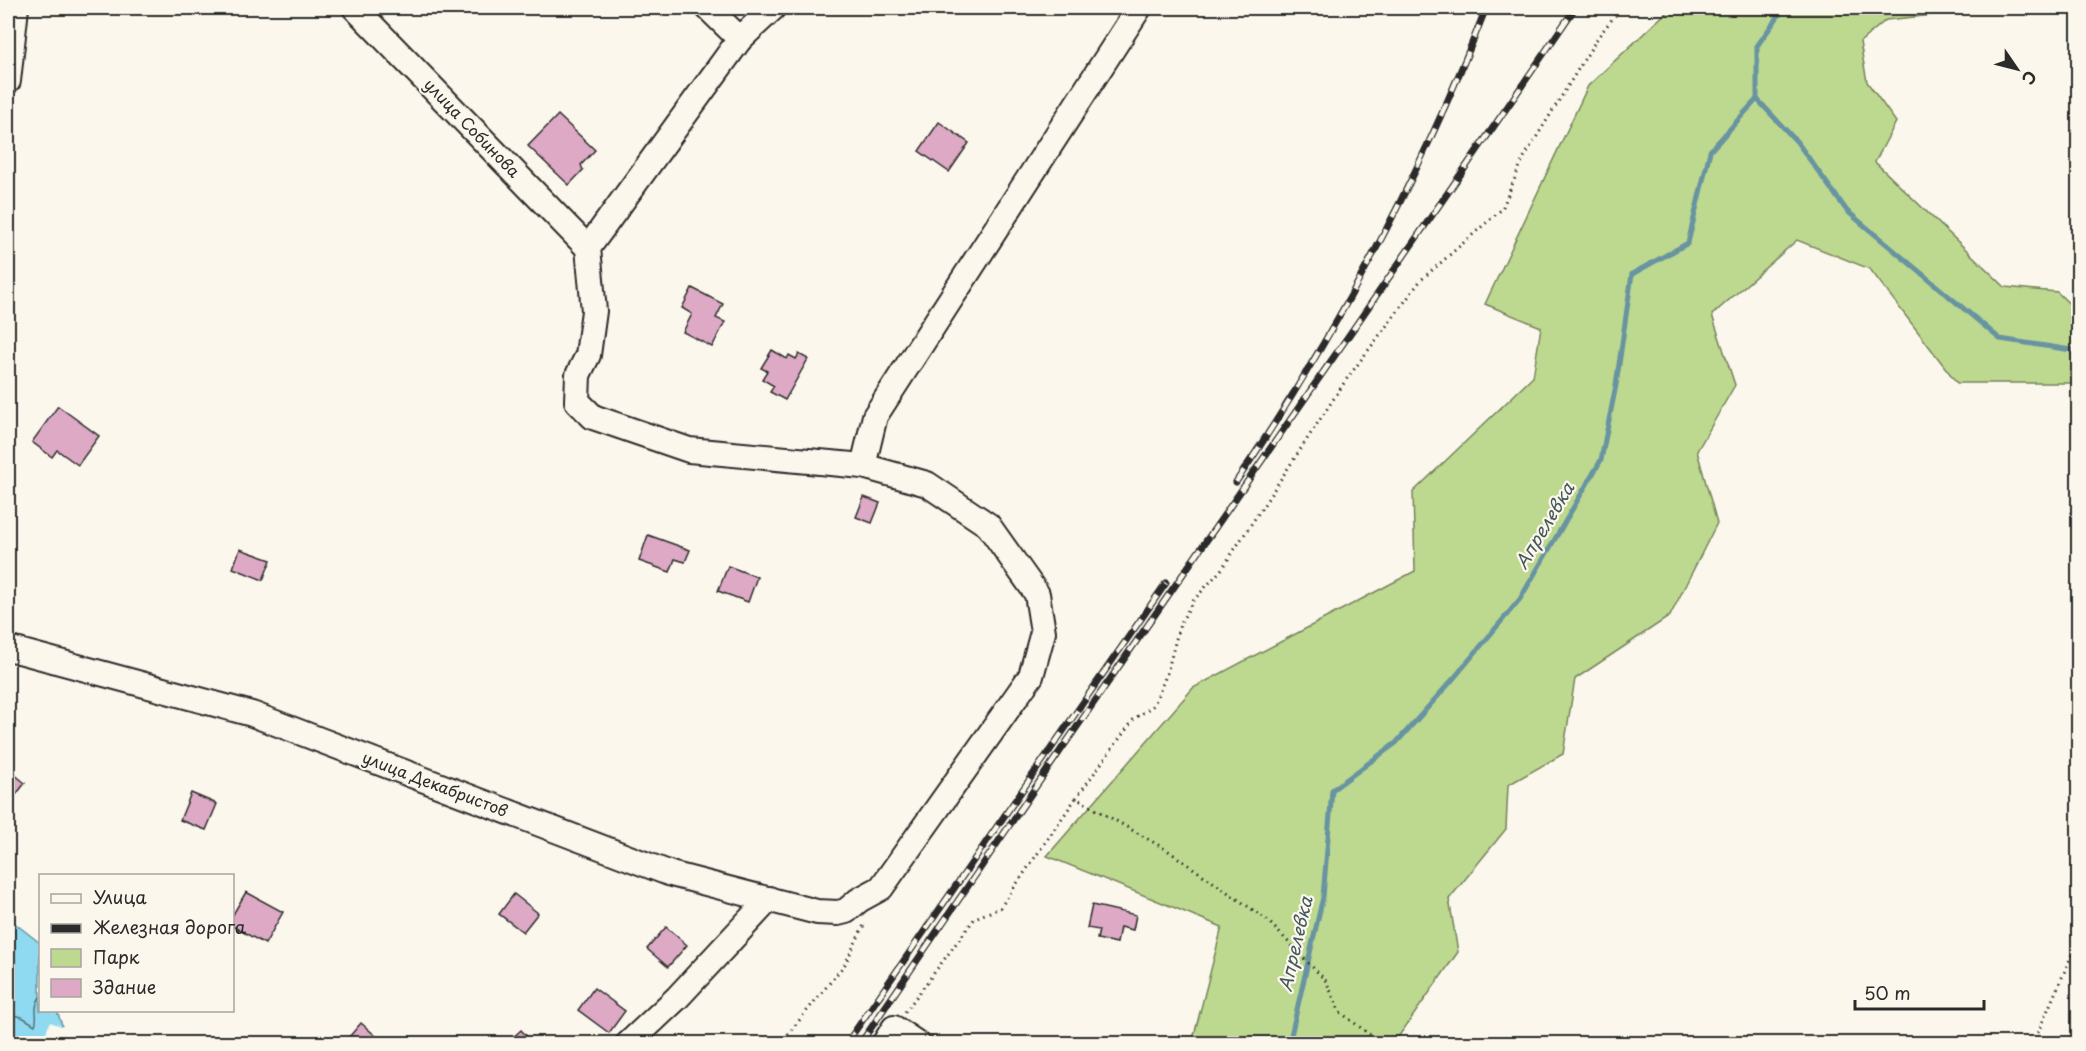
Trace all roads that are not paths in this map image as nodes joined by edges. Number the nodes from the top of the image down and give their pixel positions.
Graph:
1 (16, 8) edge
2 (355, 8) edge
3 (708, 8) edge
4 (773, 8) edge
5 (1139, 8) edge
6 (740, 39) junction
7 (8, 81) edge
8 (588, 248) junction
9 (862, 466) junction
10 (8, 648) edge
11 (769, 899) junction
12 (889, 1036) edge
13 (628, 1044) edge
14 (918, 1044) edge

1 - 7 street
2 - 8 street, улица Собинова
3 - 6 street
4 - 6 street
5 - 9 street
6 - 8 street
8 - 9 street, улица Декабристов
9 - 11 street, улица Декабристов
10 - 11 street, улица Декабристов
11 - 13 street
12 - 14 street

